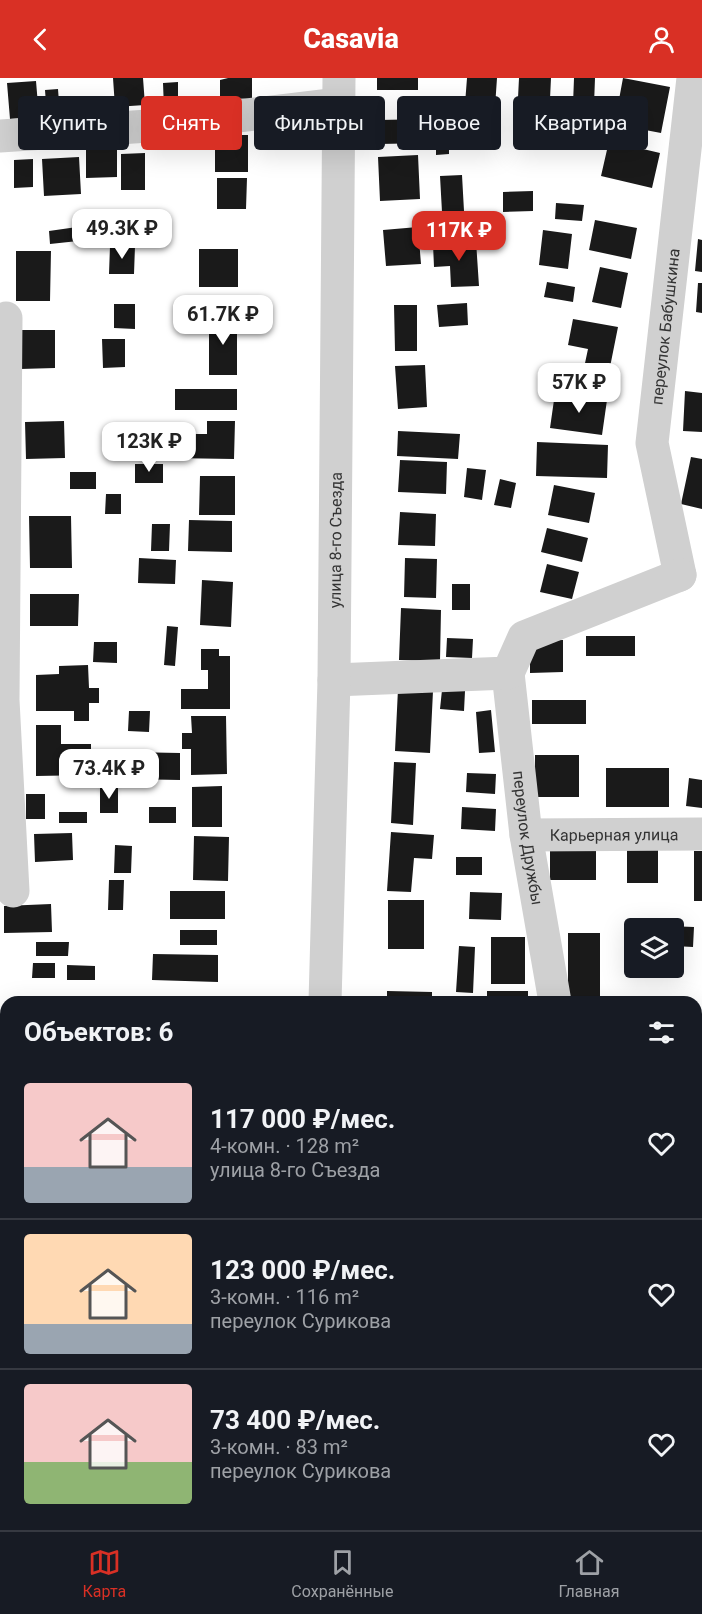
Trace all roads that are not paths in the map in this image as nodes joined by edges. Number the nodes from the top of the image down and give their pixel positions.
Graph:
1 (693, 78) edge
2 (339, 91) edge
3 (0, 136) edge
4 (6, 318) dead end
5 (691, 578) edge
6 (508, 673) junction
7 (334, 680) junction
8 (1, 700) edge
9 (702, 834) edge
10 (526, 835) junction
11 (13, 891) dead end
12 (325, 996) edge
13 (554, 996) edge

1 - 5 street, переулок Бабушкина
2 - 3 street
2 - 7 street, улица 8-го Съезда
4 - 8 street
5 - 6 street
6 - 7 street
6 - 10 street, переулок Дружбы
7 - 12 street, улица 8-го Съезда
8 - 11 street
9 - 10 street, Карьерная улица
10 - 13 street, переулок Дружбы

